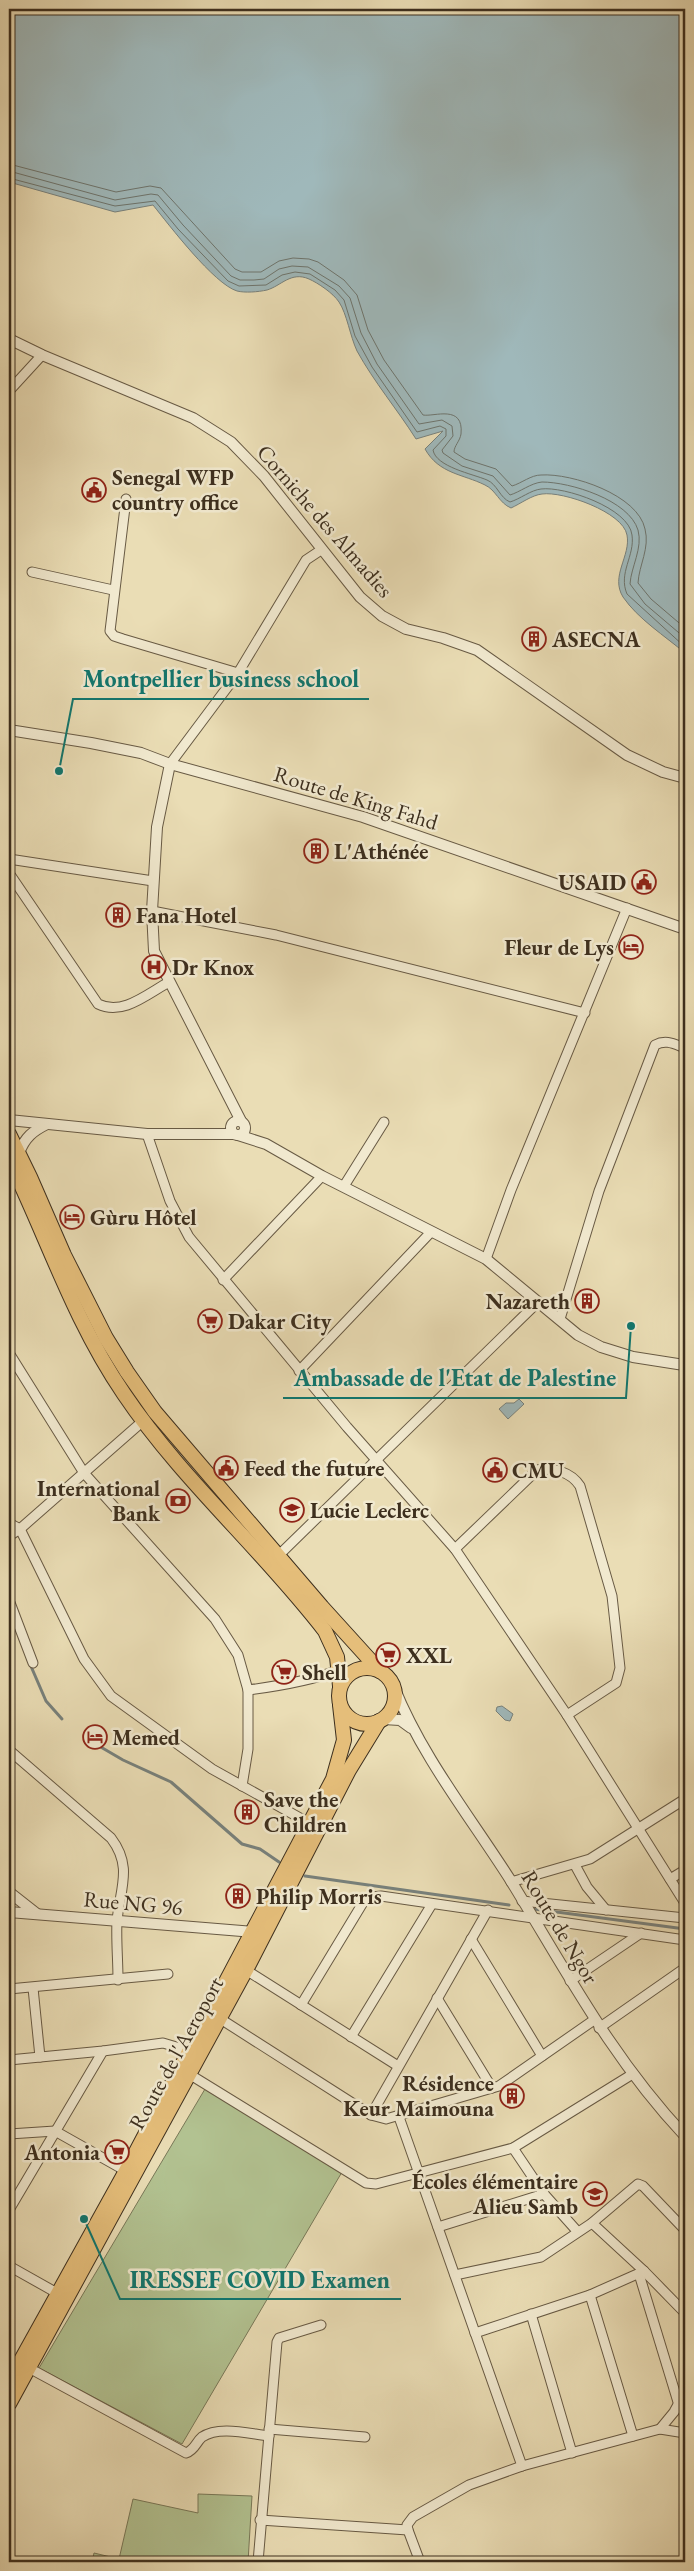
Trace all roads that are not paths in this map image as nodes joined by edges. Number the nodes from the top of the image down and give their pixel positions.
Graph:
1 (9, 339) edge
2 (42, 355) junction
3 (9, 391) edge
4 (126, 499) dead end
5 (321, 550) junction
6 (32, 572) dead end
7 (113, 590) junction
8 (238, 673) junction
9 (9, 730) edge
10 (170, 764) junction
11 (685, 778) edge
12 (9, 859) edge
13 (9, 872) edge
14 (153, 881) junction
15 (627, 908) junction
16 (152, 911) junction
17 (685, 929) edge
18 (169, 982) junction
19 (585, 1013) junction
20 (685, 1048) edge
21 (9, 1120) edge
22 (384, 1122) dead end
23 (47, 1124) junction
24 (237, 1129) junction
25 (9, 1134) edge
26 (147, 1134) junction
27 (14, 1156) edge
28 (322, 1176) junction
29 (344, 1186) junction
30 (431, 1232) junction
31 (486, 1259) junction
32 (223, 1280) junction
33 (538, 1302) junction
34 (560, 1318) junction
35 (9, 1353) edge
36 (685, 1366) edge
37 (12, 1369) edge
38 (299, 1370) junction
39 (143, 1421) junction
40 (378, 1460) junction
41 (84, 1473) junction
42 (9, 1523) edge
43 (20, 1529) junction
44 (9, 1536) edge
45 (455, 1550) junction
46 (279, 1554) junction
47 (9, 1600) edge
48 (33, 1663) dead end
49 (339, 1670) junction
50 (380, 1670) junction
51 (340, 1686) junction
52 (394, 1688) junction
53 (248, 1690) junction
54 (340, 1705) junction
55 (567, 1715) junction
56 (381, 1720) junction
57 (413, 1730) junction
58 (9, 1750) edge
59 (242, 1786) junction
60 (685, 1799) edge
61 (309, 1824) junction
62 (638, 1830) junction
63 (575, 1865) junction
64 (685, 1870) edge
65 (670, 1879) junction
66 (511, 1882) junction
67 (9, 1892) edge
68 (522, 1901) junction
69 (685, 1903) edge
70 (432, 1904) junction
71 (488, 1910) junction
72 (606, 1910) junction
73 (9, 1912) edge
74 (36, 1914) junction
75 (531, 1916) junction
76 (685, 1918) edge
77 (117, 1921) junction
78 (254, 1932) junction
79 (641, 1934) junction
80 (471, 1939) junction
81 (685, 1940) edge
82 (685, 1968) edge
83 (246, 1970) junction
84 (168, 1974) dead end
85 (118, 1980) junction
86 (570, 1981) junction
87 (32, 1988) junction
88 (9, 1989) edge
89 (437, 1998) junction
90 (301, 2005) junction
91 (220, 2018) junction
92 (597, 2024) junction
93 (351, 2037) junction
94 (190, 2051) junction
95 (103, 2052) junction
96 (542, 2056) junction
97 (40, 2057) junction
98 (9, 2060) edge
99 (398, 2066) junction
100 (189, 2074) junction
101 (631, 2075) junction
102 (492, 2088) junction
103 (371, 2115) junction
104 (399, 2116) junction
105 (56, 2131) junction
106 (9, 2134) edge
107 (685, 2136) edge
108 (513, 2148) junction
109 (126, 2171) junction
110 (419, 2173) junction
111 (544, 2194) junction
112 (9, 2210) edge
113 (592, 2224) junction
114 (438, 2228) junction
115 (685, 2230) edge
116 (577, 2232) junction
117 (9, 2266) edge
118 (641, 2272) junction
119 (455, 2275) junction
120 (57, 2293) junction
121 (590, 2295) junction
122 (685, 2313) edge
123 (531, 2314) junction
124 (321, 2325) dead end
125 (475, 2333) junction
126 (29, 2368) junction
127 (9, 2382) edge
128 (685, 2392) edge
129 (678, 2402) junction
130 (9, 2404) edge
131 (660, 2429) junction
132 (269, 2433) junction
133 (685, 2433) edge
134 (633, 2436) junction
135 (365, 2437) dead end
136 (572, 2452) junction
137 (522, 2466) junction
138 (260, 2520) junction
139 (408, 2530) junction
140 (258, 2562) edge
141 (420, 2562) edge

1 - 2 street, Corniche des Almadies
2 - 3 street
2 - 5 street, Corniche des Almadies
4 - 7 street
5 - 8 street
5 - 11 street, Corniche des Almadies
6 - 7 street
7 - 8 street
8 - 10 street
9 - 10 street, Route de King Fahd
10 - 14 street
10 - 15 street, Route de King Fahd
12 - 14 street
13 - 18 street
14 - 16 street
15 - 17 street, Route de King Fahd
15 - 19 street
16 - 18 street
16 - 19 street
18 - 24 street
19 - 31 street
20 - 34 street
21 - 23 street
22 - 29 street
23 - 26 street
23 - 27 street
24 - 26 street
24 - 28 street
25 - 27 highway
26 - 32 street
27 - 39 highway
27 - 46 highway
28 - 29 street
28 - 32 street
29 - 30 street
30 - 31 street
30 - 38 street
31 - 33 street
32 - 38 street
33 - 34 street
33 - 40 street
34 - 36 street
35 - 37 street
37 - 41 street
38 - 40 street
39 - 41 street
39 - 49 highway
40 - 45 street
40 - 46 street
41 - 43 street
41 - 53 street
42 - 43 street
43 - 44 street
43 - 59 street
45 - 55 street
45 - 55 street
46 - 50 highway
47 - 48 street
49 - 51 highway
49 - 53 street
50 - 51 highway
50 - 52 highway
51 - 54 highway
52 - 56 highway
52 - 57 street, Route de Ngor
53 - 59 street
54 - 56 highway
54 - 61 highway, Route de l'Aeroport
55 - 62 street
56 - 57 street
56 - 83 highway, Route de l'Aeroport
57 - 66 street, Route de Ngor
58 - 77 street
59 - 61 street
60 - 62 street
61 - 78 highway, Route de l'Aeroport
62 - 63 street
62 - 65 street
63 - 66 street
63 - 72 street
64 - 65 street
65 - 69 street
66 - 68 street, Route de Ngor
67 - 74 street
68 - 72 street
68 - 75 street, Route de Ngor
70 - 71 street
70 - 90 street
70 - 93 street
71 - 75 street
71 - 80 street
72 - 76 street
73 - 74 street, Rue NG 96
74 - 77 street, Rue NG 96
75 - 79 street
75 - 86 street, Route de Ngor
77 - 78 street, Rue NG 96
77 - 85 street
78 - 94 highway, Route de l'Aeroport
79 - 81 street
79 - 86 street
80 - 89 street
80 - 96 street
82 - 92 street
83 - 90 street
83 - 91 highway, Route de l'Aeroport
84 - 85 street
85 - 87 street
86 - 92 street, Route de Ngor
87 - 88 street
87 - 97 street
89 - 99 street
89 - 102 street
90 - 93 street
91 - 100 highway, Route de l'Aeroport
91 - 103 street
92 - 96 street
92 - 101 street, Route de Ngor
93 - 99 street
94 - 95 street
94 - 109 highway, Route de l'Aeroport
95 - 97 street
95 - 105 street
96 - 102 street
97 - 98 street
99 - 103 street
100 - 110 street
100 - 126 highway, Route de l'Aeroport
101 - 107 street, Route de Ngor
101 - 108 street
102 - 104 street
103 - 104 street
104 - 110 street
105 - 106 street
105 - 109 street
105 - 112 street
108 - 110 street
108 - 111 street
109 - 120 highway, Route de l'Aeroport
110 - 114 street
111 - 114 street
111 - 116 street
113 - 115 street
113 - 116 street
113 - 118 street
114 - 119 street
116 - 119 street
117 - 120 street
118 - 121 street
118 - 122 street
118 - 129 street
119 - 125 street
120 - 127 highway, Route de l'Aeroport
121 - 123 street
121 - 134 street
123 - 125 street
123 - 136 street
124 - 132 street
125 - 137 street
126 - 130 highway, Route de l'Aeroport
126 - 132 street
128 - 129 street
129 - 131 street
131 - 133 street
131 - 134 street
132 - 135 street
132 - 138 street
134 - 136 street
136 - 137 street
137 - 139 street
138 - 139 street
138 - 140 street
139 - 141 street

